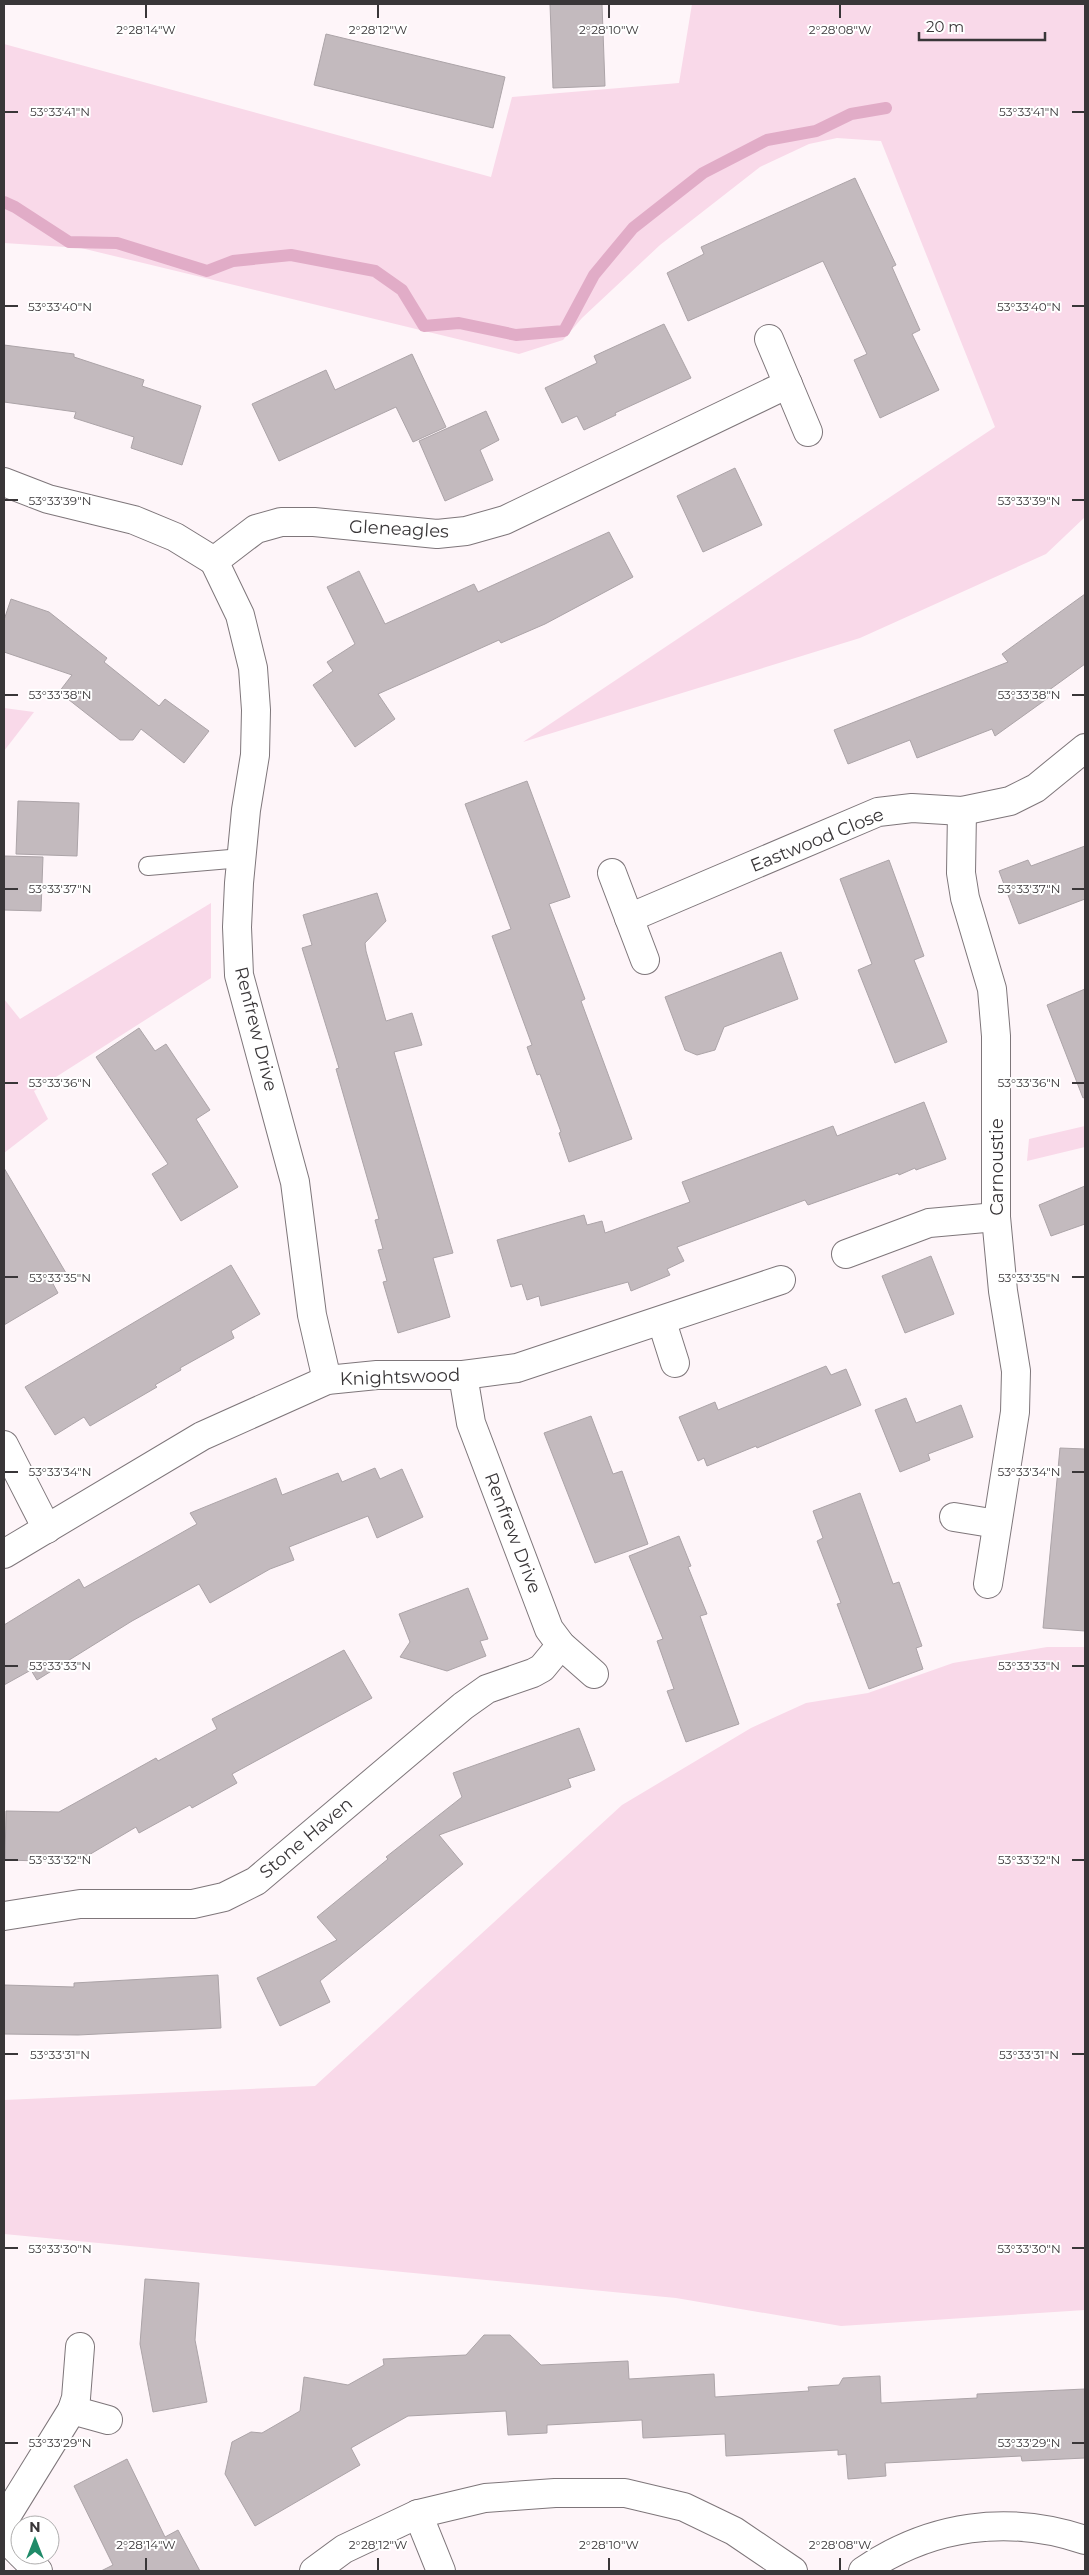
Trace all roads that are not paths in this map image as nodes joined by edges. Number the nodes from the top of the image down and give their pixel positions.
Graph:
1 (769, 339) dead end
2 (788, 384) junction
3 (808, 432) dead end
4 (4, 482) edge
5 (214, 561) junction
6 (1085, 748) edge
7 (962, 811) junction
8 (242, 858) junction
9 (148, 866) dead end
10 (612, 873) dead end
11 (629, 918) junction
12 (645, 960) dead end
13 (996, 1217) junction
14 (846, 1254) dead end
15 (781, 1280) dead end
16 (662, 1322) junction
17 (675, 1364) dead end
18 (463, 1375) junction
19 (327, 1380) junction
20 (4, 1445) edge
21 (954, 1517) dead end
22 (997, 1524) junction
23 (48, 1528) junction
24 (4, 1554) edge
25 (988, 1584) dead end
26 (561, 1645) junction
27 (594, 1674) dead end
28 (4, 1916) edge
29 (80, 2347) dead end
30 (72, 2410) junction
31 (108, 2420) dead end
32 (418, 2514) junction
33 (4, 2520) edge
34 (1085, 2540) edge
35 (314, 2571) edge
36 (441, 2571) edge
37 (793, 2571) edge
38 (863, 2571) edge

1 - 2 street
2 - 3 street
2 - 5 street, Gleneagles
4 - 5 street
5 - 8 street, Renfrew Drive
6 - 7 street, Eastwood Close
7 - 11 street, Eastwood Close
7 - 13 street, Carnoustie
8 - 9 lane
8 - 19 street, Renfrew Drive
10 - 11 street
11 - 12 street
13 - 14 street
13 - 22 street, Carnoustie
15 - 16 street, Knightswood
16 - 17 street
16 - 18 street, Knightswood
18 - 19 street, Knightswood
18 - 26 street, Renfrew Drive
19 - 23 street, Knightswood
20 - 23 street
21 - 22 street
22 - 25 street, Carnoustie
23 - 24 street, Knightswood
26 - 27 street, Renfrew Drive
26 - 28 street, Stone Haven
29 - 30 street
30 - 31 street
30 - 33 street
32 - 35 street
32 - 36 street
32 - 37 street
34 - 38 street

